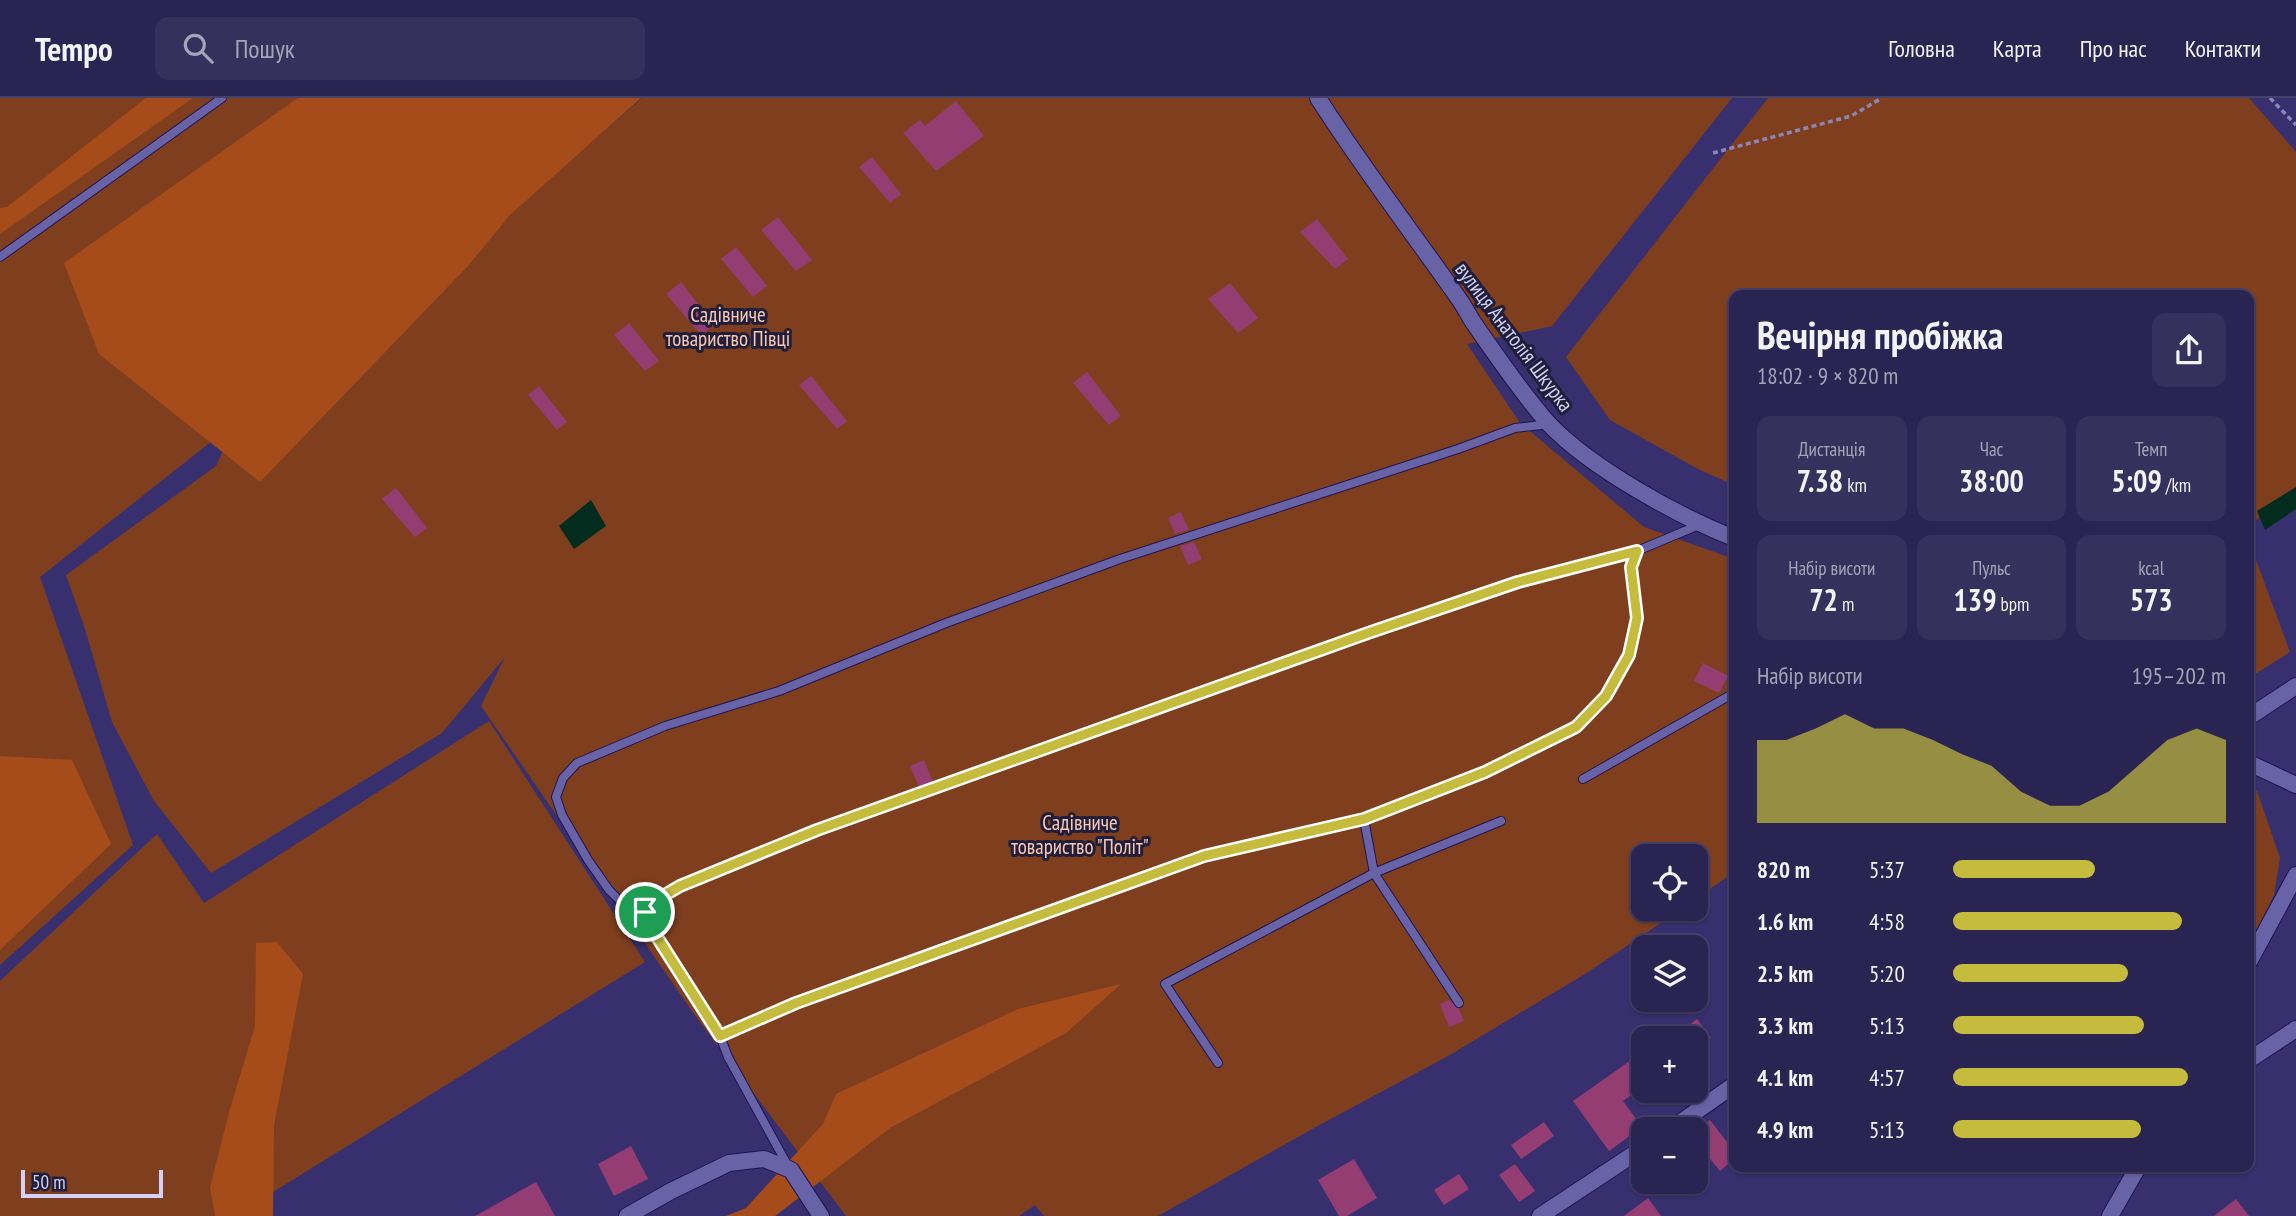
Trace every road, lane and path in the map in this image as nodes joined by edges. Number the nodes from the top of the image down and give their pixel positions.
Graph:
1 (222, 98) edge
2 (1318, 98) edge
3 (1882, 98) edge
4 (2270, 98) edge
5 (2296, 125) edge
6 (1713, 153) dead end
7 (0, 257) edge
8 (1550, 424) junction
9 (1699, 525) junction
10 (1729, 536) edge
11 (1637, 551) junction
12 (2296, 686) edge
13 (1729, 696) edge
14 (2254, 714) edge
15 (2254, 765) edge
16 (1583, 779) dead end
17 (2296, 785) edge
18 (1364, 819) junction
19 (1501, 821) dead end
20 (1374, 873) junction
21 (2296, 874) edge
22 (645, 912) junction
23 (2254, 953) edge
24 (1459, 1003) dead end
25 (2296, 1029) edge
26 (720, 1036) junction
27 (2254, 1057) edge
28 (1217, 1063) dead end
29 (1729, 1088) edge
30 (1688, 1117) edge
31 (1631, 1156) edge
32 (791, 1170) junction
33 (2135, 1172) edge
34 (627, 1216) edge
35 (821, 1216) edge
36 (1540, 1216) edge
37 (2110, 1216) edge

1 - 7 lane
2 - 8 street, вулиця Анатолія Шкурка
3 - 6 path
4 - 5 path
8 - 9 street, вулиця Анатолія Шкурка
8 - 22 lane
9 - 10 street, вулиця Анатолія Шкурка
9 - 11 lane
11 - 18 lane
11 - 22 lane
12 - 14 street
13 - 16 lane
15 - 17 street
18 - 20 lane
18 - 26 lane
19 - 20 lane
20 - 24 lane
20 - 28 lane
21 - 23 street
22 - 26 lane
25 - 27 street
26 - 32 lane
29 - 30 street
31 - 36 street
32 - 34 street
32 - 35 street
33 - 37 street

